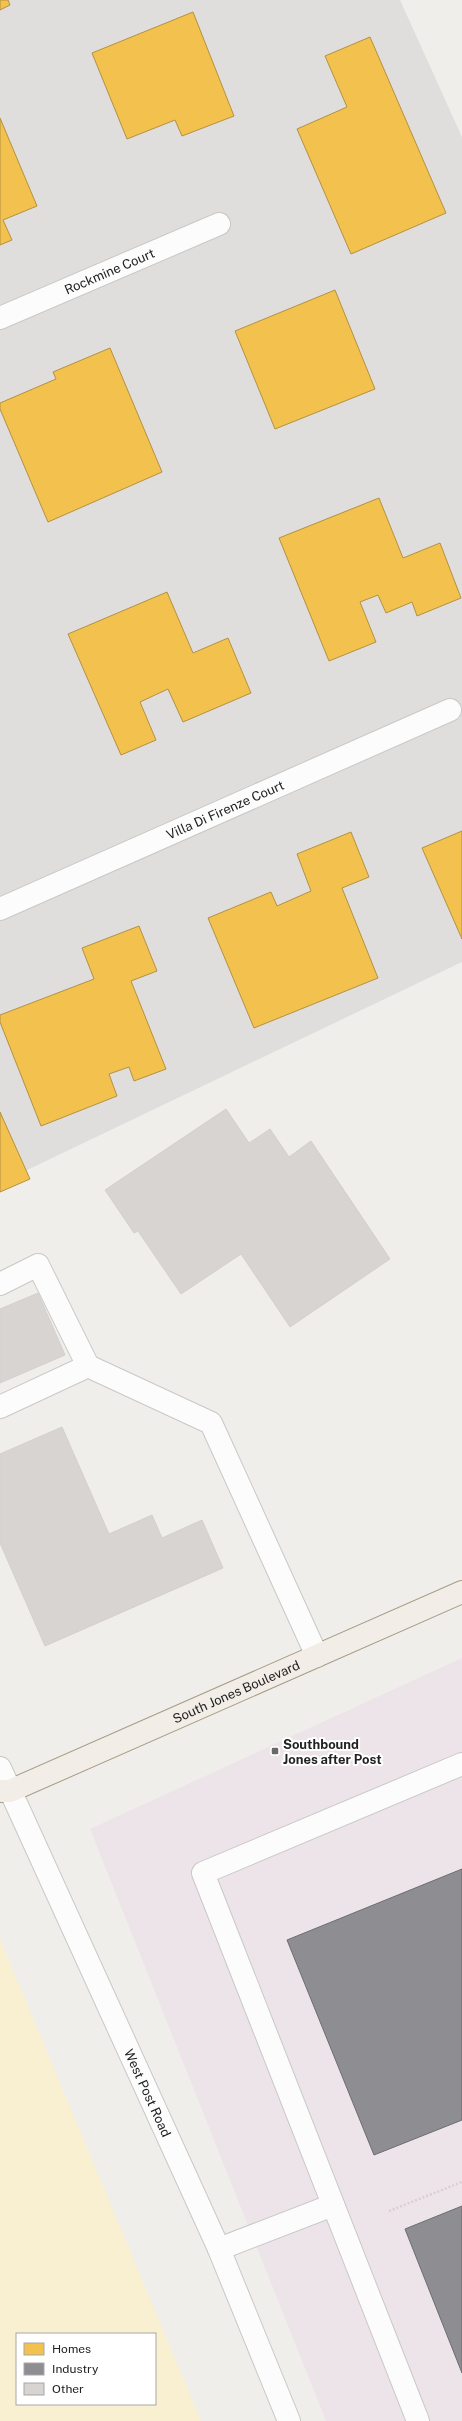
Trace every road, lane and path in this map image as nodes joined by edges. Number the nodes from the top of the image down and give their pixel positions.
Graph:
1 (219, 224) dead end
2 (0, 318) edge
3 (450, 710) dead end
4 (0, 909) edge
5 (0, 1284) edge
6 (88, 1366) junction
7 (0, 1406) edge
8 (462, 1592) edge
9 (317, 1656) junction
10 (462, 1764) edge
11 (0, 1768) edge
12 (3, 1795) edge
13 (462, 2182) edge
14 (333, 2205) junction
15 (389, 2211) dead end
16 (220, 2249) junction
17 (289, 2421) edge
18 (418, 2421) edge

1 - 2 street, Rockmine Court
3 - 4 street, Villa Di Firenze Court
5 - 6 street
6 - 7 street
6 - 9 street
8 - 9 main road, South Jones Boulevard
9 - 12 main road, South Jones Boulevard
10 - 14 street
11 - 12 street, West Post Road
12 - 16 street, West Post Road
13 - 15 path
14 - 16 street
14 - 18 street
16 - 17 street, West Post Road

